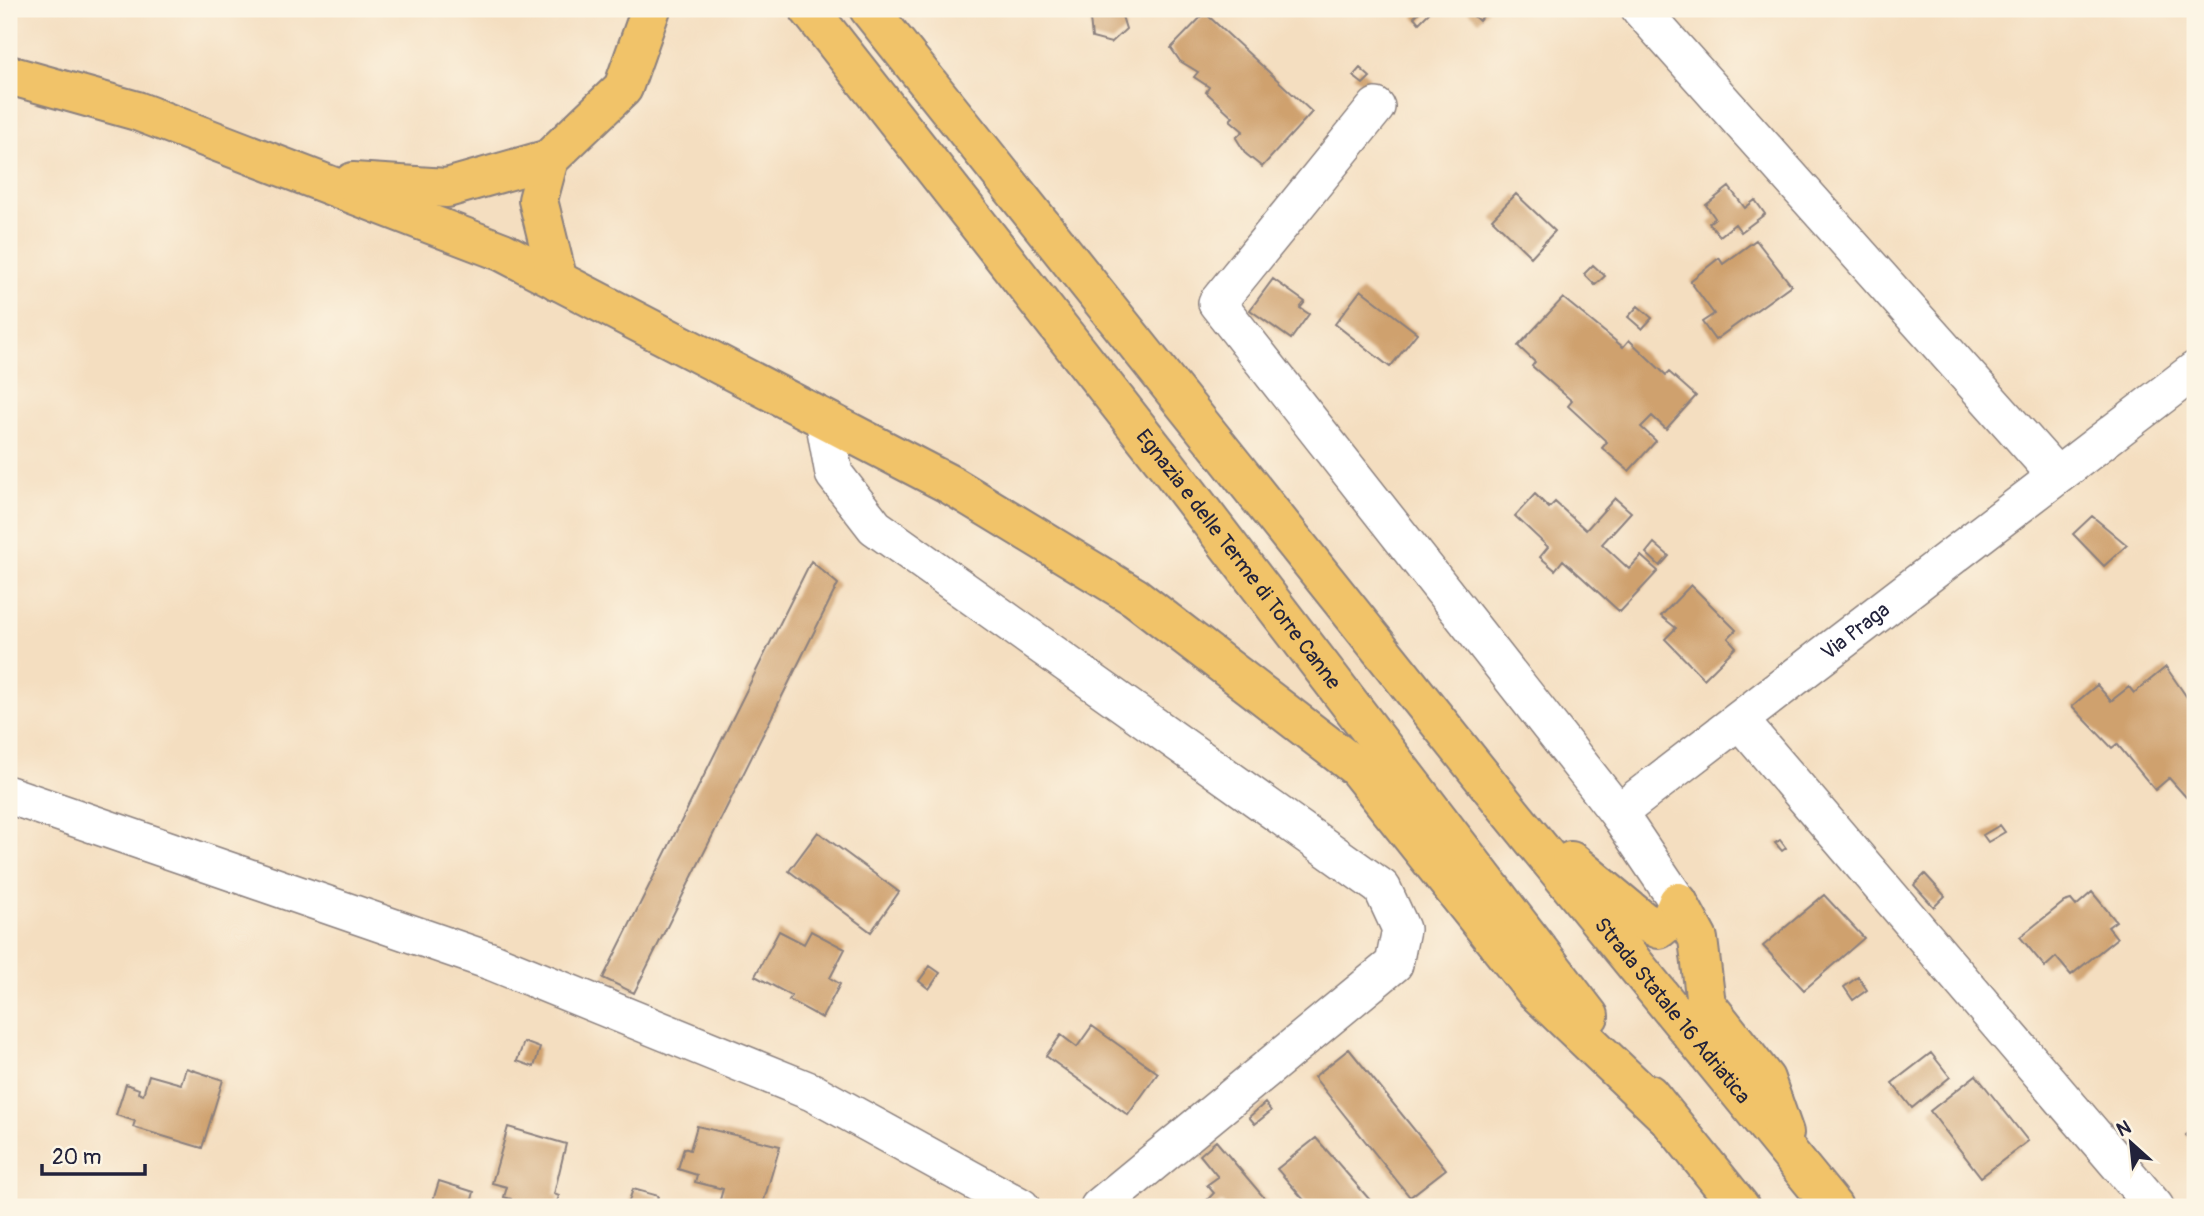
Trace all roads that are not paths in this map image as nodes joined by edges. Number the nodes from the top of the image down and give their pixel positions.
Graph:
1 (651, 9) edge
2 (809, 9) edge
3 (869, 9) edge
4 (1640, 9) edge
5 (9, 75) edge
6 (1376, 107) dead end
7 (549, 159) junction
8 (317, 180) junction
9 (558, 281) junction
10 (2195, 342) edge
11 (2195, 370) edge
12 (824, 419) junction
13 (2092, 447) junction
14 (2056, 475) junction
15 (1740, 721) junction
16 (9, 795) edge
17 (1618, 813) junction
18 (1512, 814) junction
19 (1678, 902) junction
20 (1664, 1114) junction
21 (1794, 1161) junction
22 (1021, 1207) edge
23 (1099, 1207) edge
24 (1740, 1207) edge
25 (1833, 1207) edge
26 (2155, 1207) edge

1 - 7 highway
2 - 20 highway, Egnazia e delle Terme di Torre Canne
3 - 18 highway
4 - 14 street
5 - 8 highway
6 - 17 street
7 - 8 highway
7 - 9 highway
8 - 9 highway
9 - 12 highway
10 - 13 street, Via Praga
11 - 13 street, Via Praga
12 - 20 highway
12 - 23 street
13 - 14 street, Via Praga
14 - 15 street, Via Praga
15 - 17 street, Via Praga
15 - 26 street
16 - 22 street
17 - 19 street
18 - 19 highway
18 - 21 highway, Strada Statale 16 Adriatica
19 - 21 highway
20 - 24 highway
21 - 25 highway, Strada Statale 16 Adriatica

